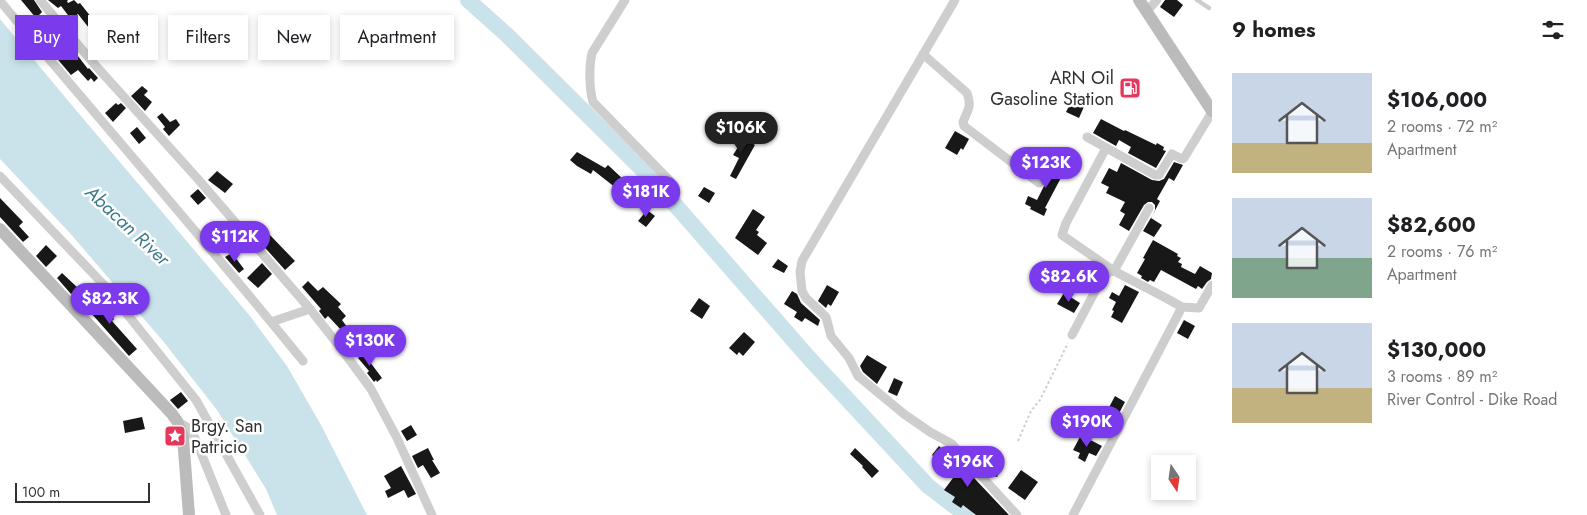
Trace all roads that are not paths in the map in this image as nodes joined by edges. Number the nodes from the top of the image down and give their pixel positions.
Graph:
1 (40, 0) edge
2 (625, 0) edge
3 (956, 0) edge
4 (1139, 0) edge
5 (1157, 0) edge
6 (1197, 0) edge
7 (0, 1) edge
8 (1209, 8) dead end
9 (1146, 12) junction
10 (923, 54) junction
11 (1212, 112) edge
12 (1087, 137) dead end
13 (1106, 148) junction
14 (0, 176) edge
15 (670, 181) dead end
16 (1039, 183) dead end
17 (1149, 208) dead end
18 (0, 229) edge
19 (1114, 271) junction
20 (1212, 285) edge
21 (1182, 307) junction
22 (310, 309) junction
23 (271, 322) junction
24 (1072, 334) road end
25 (303, 361) dead end
26 (177, 421) junction
27 (189, 515) edge
28 (226, 515) edge
29 (260, 515) edge
30 (432, 515) edge
31 (1017, 515) edge
32 (1073, 515) edge

1 - 22 street
2 - 15 street
3 - 10 street
4 - 9 street
5 - 9 street
6 - 8 lane
7 - 23 street
9 - 11 street
10 - 16 street
10 - 31 street
11 - 13 street
12 - 13 street
13 - 19 street
14 - 29 street
17 - 19 street
18 - 26 street
19 - 21 street
19 - 24 street
20 - 21 street
21 - 32 street
22 - 23 street
22 - 30 street
23 - 25 street
26 - 27 street
26 - 28 street

